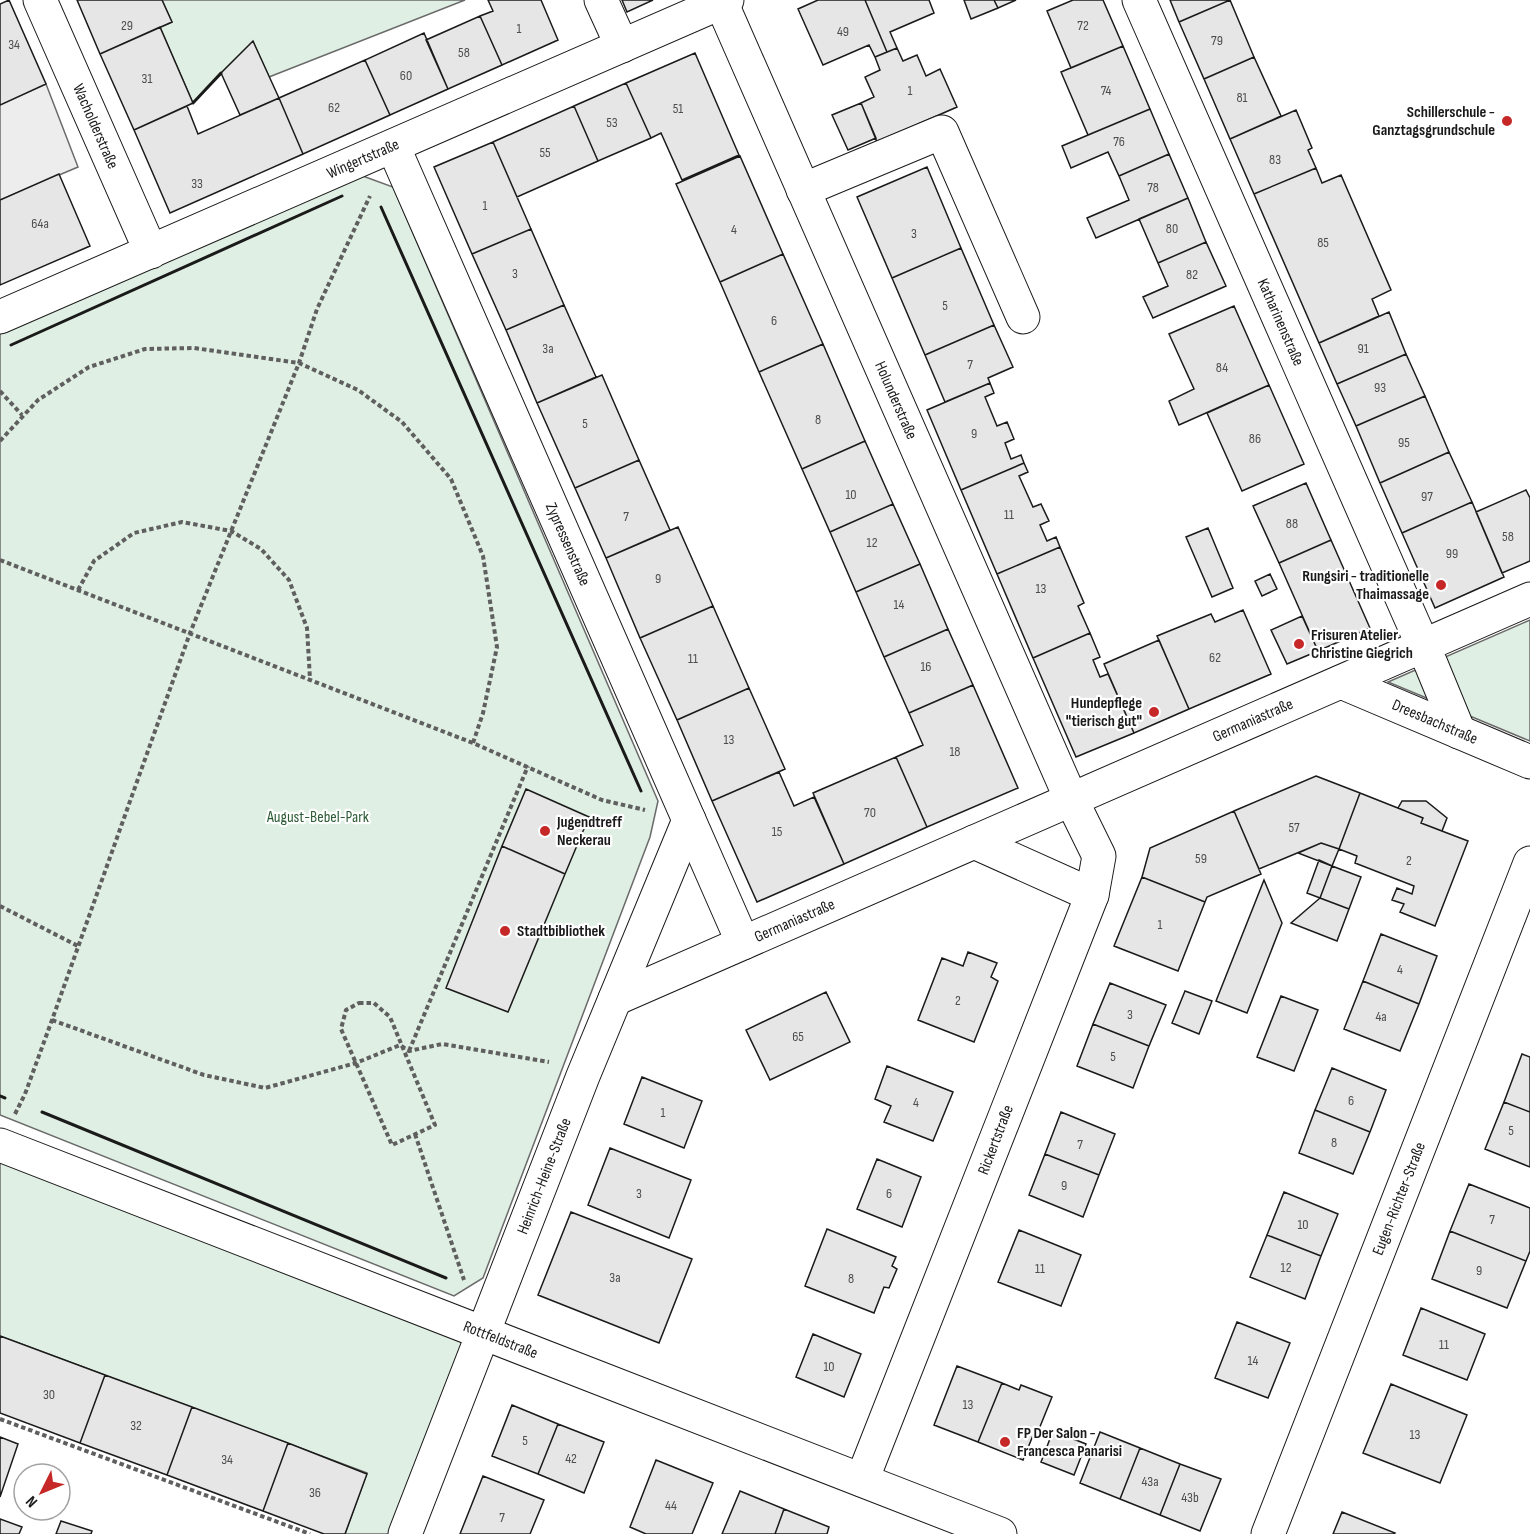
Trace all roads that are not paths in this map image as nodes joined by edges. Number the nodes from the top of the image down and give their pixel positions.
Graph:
1 (40, 0) edge
2 (601, 0) edge
3 (1139, 0) edge
4 (724, 1) edge
5 (622, 46) junction
6 (393, 146) junction
7 (803, 190) junction
8 (151, 252) junction
9 (0, 317) edge
10 (1023, 317) dead end
11 (1530, 599) edge
12 (1422, 646) junction
13 (1341, 682) junction
14 (1459, 732) junction
15 (1530, 762) edge
16 (1071, 799) junction
17 (689, 820) junction
18 (974, 842) junction
19 (1530, 864) edge
20 (1092, 895) junction
21 (743, 943) junction
22 (615, 999) junction
23 (0, 1146) edge
24 (482, 1332) junction
25 (862, 1480) junction
26 (405, 1534) edge
27 (1000, 1534) edge
28 (1268, 1534) edge

1 - 8 street, Wacholderstraße
2 - 5 street
3 - 12 street, Katharinenstraße
4 - 5 street, Wingertstraße
4 - 7 street, Holunderstraße
5 - 6 street, Wingertstraße
6 - 8 street, Wingertstraße
6 - 17 street, Zypressenstraße
7 - 10 street
7 - 16 street, Holunderstraße
8 - 9 street, Wingertstraße
11 - 12 street, Germaniastraße
12 - 13 street, Germaniastraße
12 - 14 street, Katharinenstraße
13 - 14 street, Dreesbachstraße
13 - 16 street, Germaniastraße
14 - 15 street, Dreesbachstraße
16 - 18 street, Germaniastraße
16 - 20 street, Rickertstraße
17 - 21 street, Zypressenstraße
17 - 22 street, Heinrich-Heine-Straße
18 - 20 street
18 - 21 street, Germaniastraße
19 - 28 street, Eugen-Richter-Straße
20 - 25 street, Rickertstraße
21 - 22 street, Germaniastraße
22 - 24 street, Heinrich-Heine-Straße
23 - 24 street, Rottfeldstraße
24 - 25 street, Rottfeldstraße
24 - 26 street, Heinrich-Heine-Straße
25 - 27 street, Rottfeldstraße

